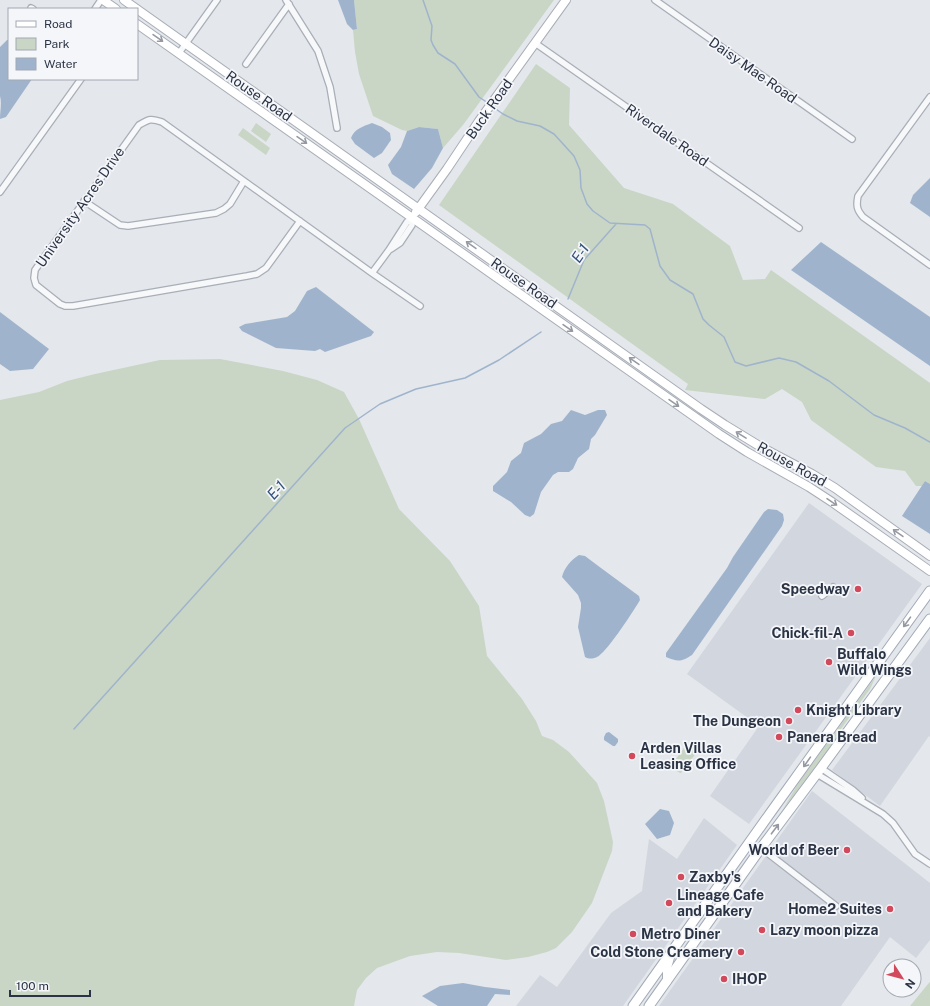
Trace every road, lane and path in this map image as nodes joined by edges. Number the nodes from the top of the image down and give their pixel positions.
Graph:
1 (102, 0) edge
2 (124, 0) edge
3 (217, 0) edge
4 (566, 0) edge
5 (655, 0) edge
6 (288, 2) edge
7 (96, 8) edge
8 (114, 8) edge
9 (135, 8) edge
10 (138, 10) edge
11 (138, 25) edge
12 (535, 43) junction
13 (185, 44) junction
14 (178, 53) junction
15 (246, 64) dead end
16 (80, 80) edge
17 (930, 98) edge
18 (927, 106) edge
19 (336, 128) dead end
20 (852, 139) dead end
21 (244, 181) junction
22 (0, 192) edge
23 (84, 201) junction
24 (419, 208) junction
25 (412, 218) junction
26 (300, 221) junction
27 (799, 228) dead end
28 (930, 265) edge
29 (372, 273) junction
30 (420, 306) dead end
31 (725, 425) junction
32 (719, 434) junction
33 (930, 556) edge
34 (930, 572) edge
35 (833, 587) dead end
36 (930, 591) edge
37 (822, 596) dead end
38 (930, 619) edge
39 (819, 771) junction
40 (771, 812) junction
41 (752, 838) junction
42 (761, 848) junction
43 (930, 864) edge
44 (744, 872) junction
45 (836, 906) dead end
46 (672, 952) junction
47 (667, 981) junction
48 (648, 985) junction
49 (633, 1006) edge
50 (650, 1006) edge

1 - 7 street
1 - 8 street
2 - 9 street, Rouse Road
3 - 13 street
4 - 12 street, Buck Road
5 - 20 street, Daisy Mae Road
6 - 15 street
6 - 19 street
10 - 13 street, Rouse Road
11 -> 14 street, Rouse Road
12 - 24 street, Buck Road
12 - 27 street, Riverdale Road
13 - 14 street
13 - 24 street, Rouse Road
14 -> 25 street, Rouse Road
16 - 22 street
17 - 18 street
18 - 28 street
21 - 23 street
21 - 23 street, University Acres Drive
21 - 26 street, University Acres Drive
23 - 26 street, University Acres Drive
24 - 25 street, Buck Road
31 -> 24 street, Rouse Road
25 - 29 street, Buck Road
25 -> 32 street, Rouse Road
26 - 29 street, University Acres Drive
29 - 30 street, University Acres Drive
31 - 32 street
33 -> 31 street, Rouse Road
32 -> 34 street, Rouse Road
35 - 37 street
36 -> 40 main road
38 - 39 main road
42 -> 39 main road
39 - 43 street
40 - 41 main road
40 - 42 main road
41 - 44 main road
41 - 46 main road
42 - 44 main road
42 - 45 street
44 - 47 main road
46 - 47 street
46 - 48 main road
47 - 50 main road
48 - 49 main road
48 - 50 street

